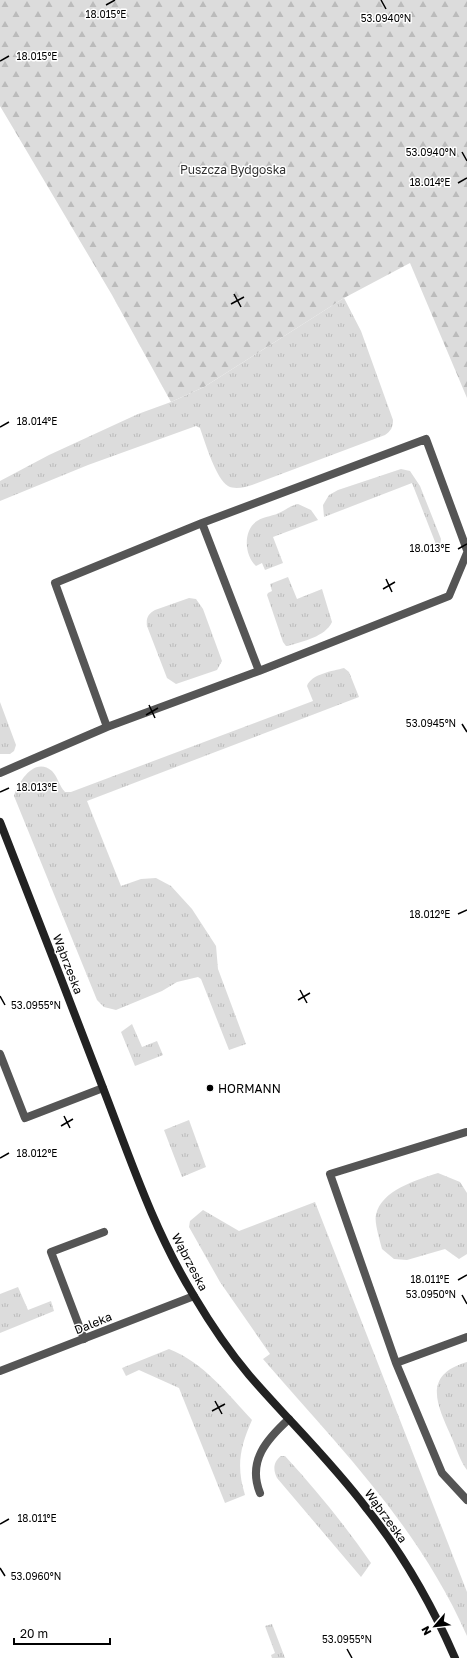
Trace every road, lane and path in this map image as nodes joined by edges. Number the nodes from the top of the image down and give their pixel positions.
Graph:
1 (202, 523) junction
2 (467, 552) edge
3 (259, 671) junction
4 (107, 727) junction
5 (0, 773) edge
6 (0, 822) edge
7 (0, 1054) edge
8 (103, 1088) junction
9 (467, 1133) edge
10 (104, 1232) dead end
11 (194, 1296) junction
12 (467, 1337) edge
13 (84, 1339) junction
14 (396, 1363) junction
15 (0, 1371) edge
16 (289, 1419) junction
17 (260, 1493) dead end
18 (467, 1500) edge
19 (455, 1658) edge

1 - 2 street
1 - 3 street
1 - 4 street
2 - 3 street
3 - 4 street
4 - 5 street
6 - 8 street, Wąbrzeska
7 - 8 street
8 - 11 street, Wąbrzeska
9 - 14 street
10 - 13 street
11 - 13 street, Daleka
11 - 16 street, Wąbrzeska
12 - 14 street
13 - 15 street, Daleka
14 - 18 street
16 - 17 street
16 - 19 street, Wąbrzeska

